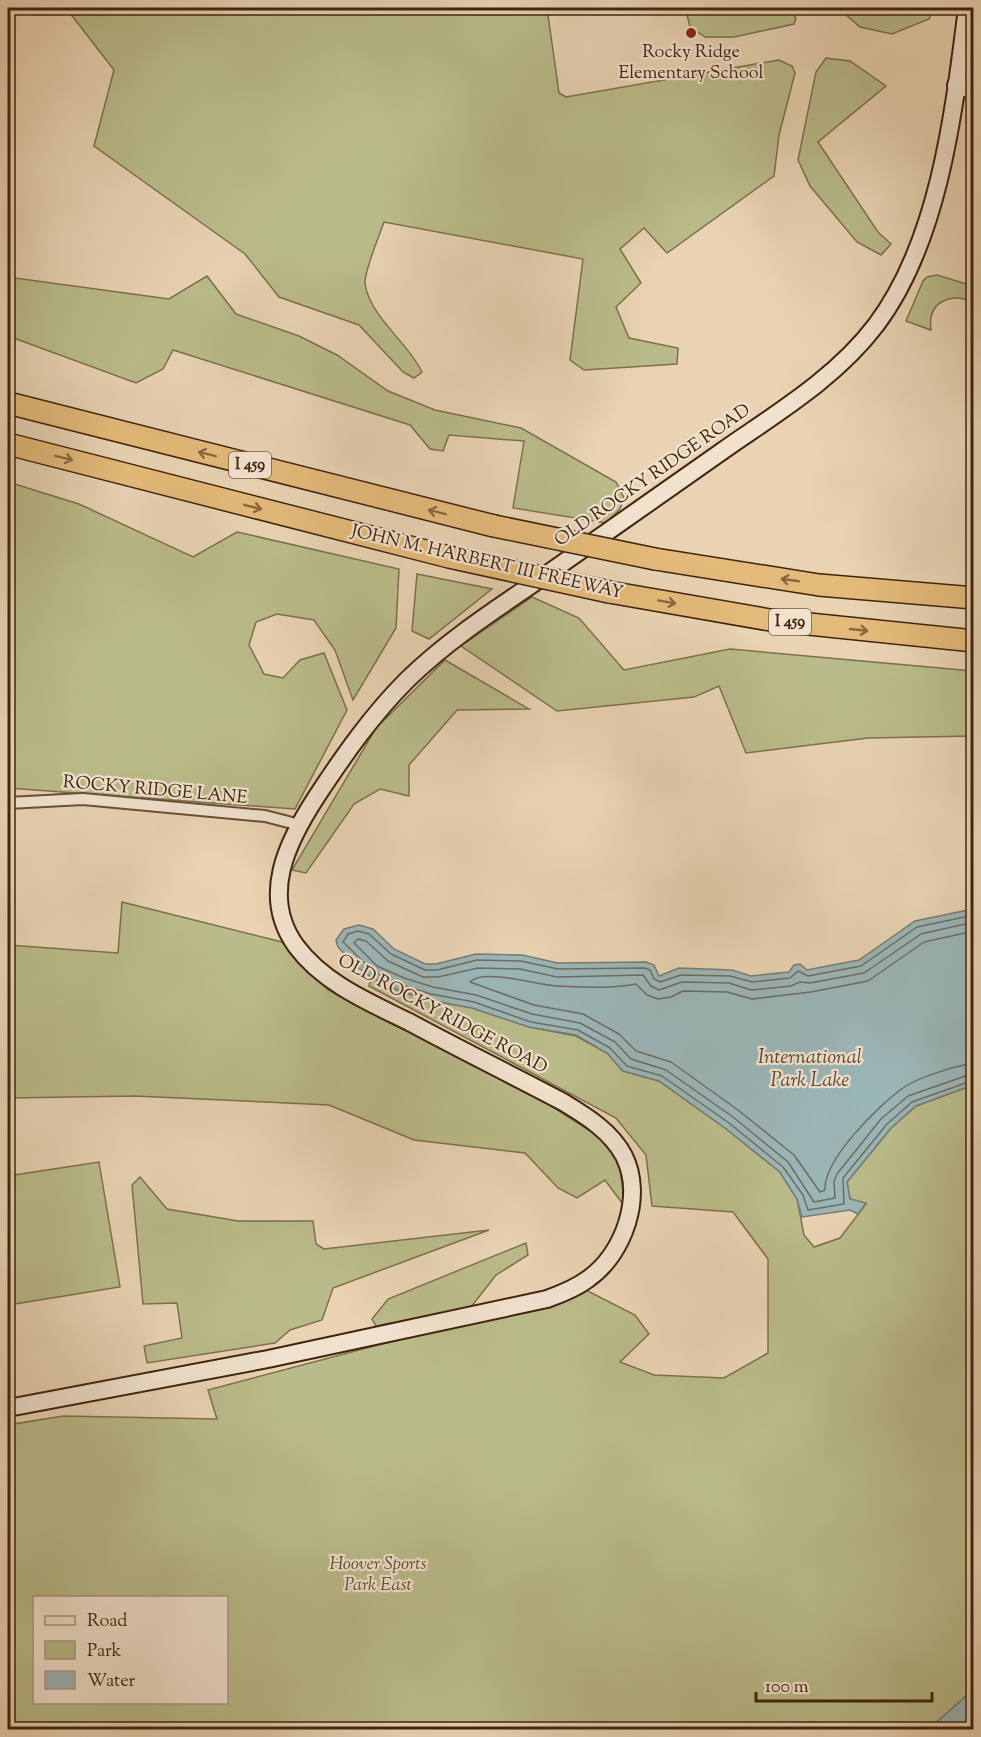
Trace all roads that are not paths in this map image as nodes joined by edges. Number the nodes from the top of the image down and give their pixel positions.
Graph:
1 (967, 8) edge
2 (956, 85) junction
3 (974, 90) edge
4 (8, 403) edge
5 (8, 444) edge
6 (974, 598) edge
7 (974, 641) edge
8 (8, 803) edge
9 (300, 825) junction
10 (8, 1408) edge

1 - 2 street, OLD ROCKY RIDGE ROAD
2 - 3 street
2 - 9 street, OLD ROCKY RIDGE ROAD
6 -> 4 highway, JOHN M. HARBERT III FREEWAY / I 459, bridge
5 -> 7 highway, JOHN M. HARBERT III FREEWAY / I 459, bridge
8 - 9 street, ROCKY RIDGE LANE
9 - 10 street, OLD ROCKY RIDGE ROAD

